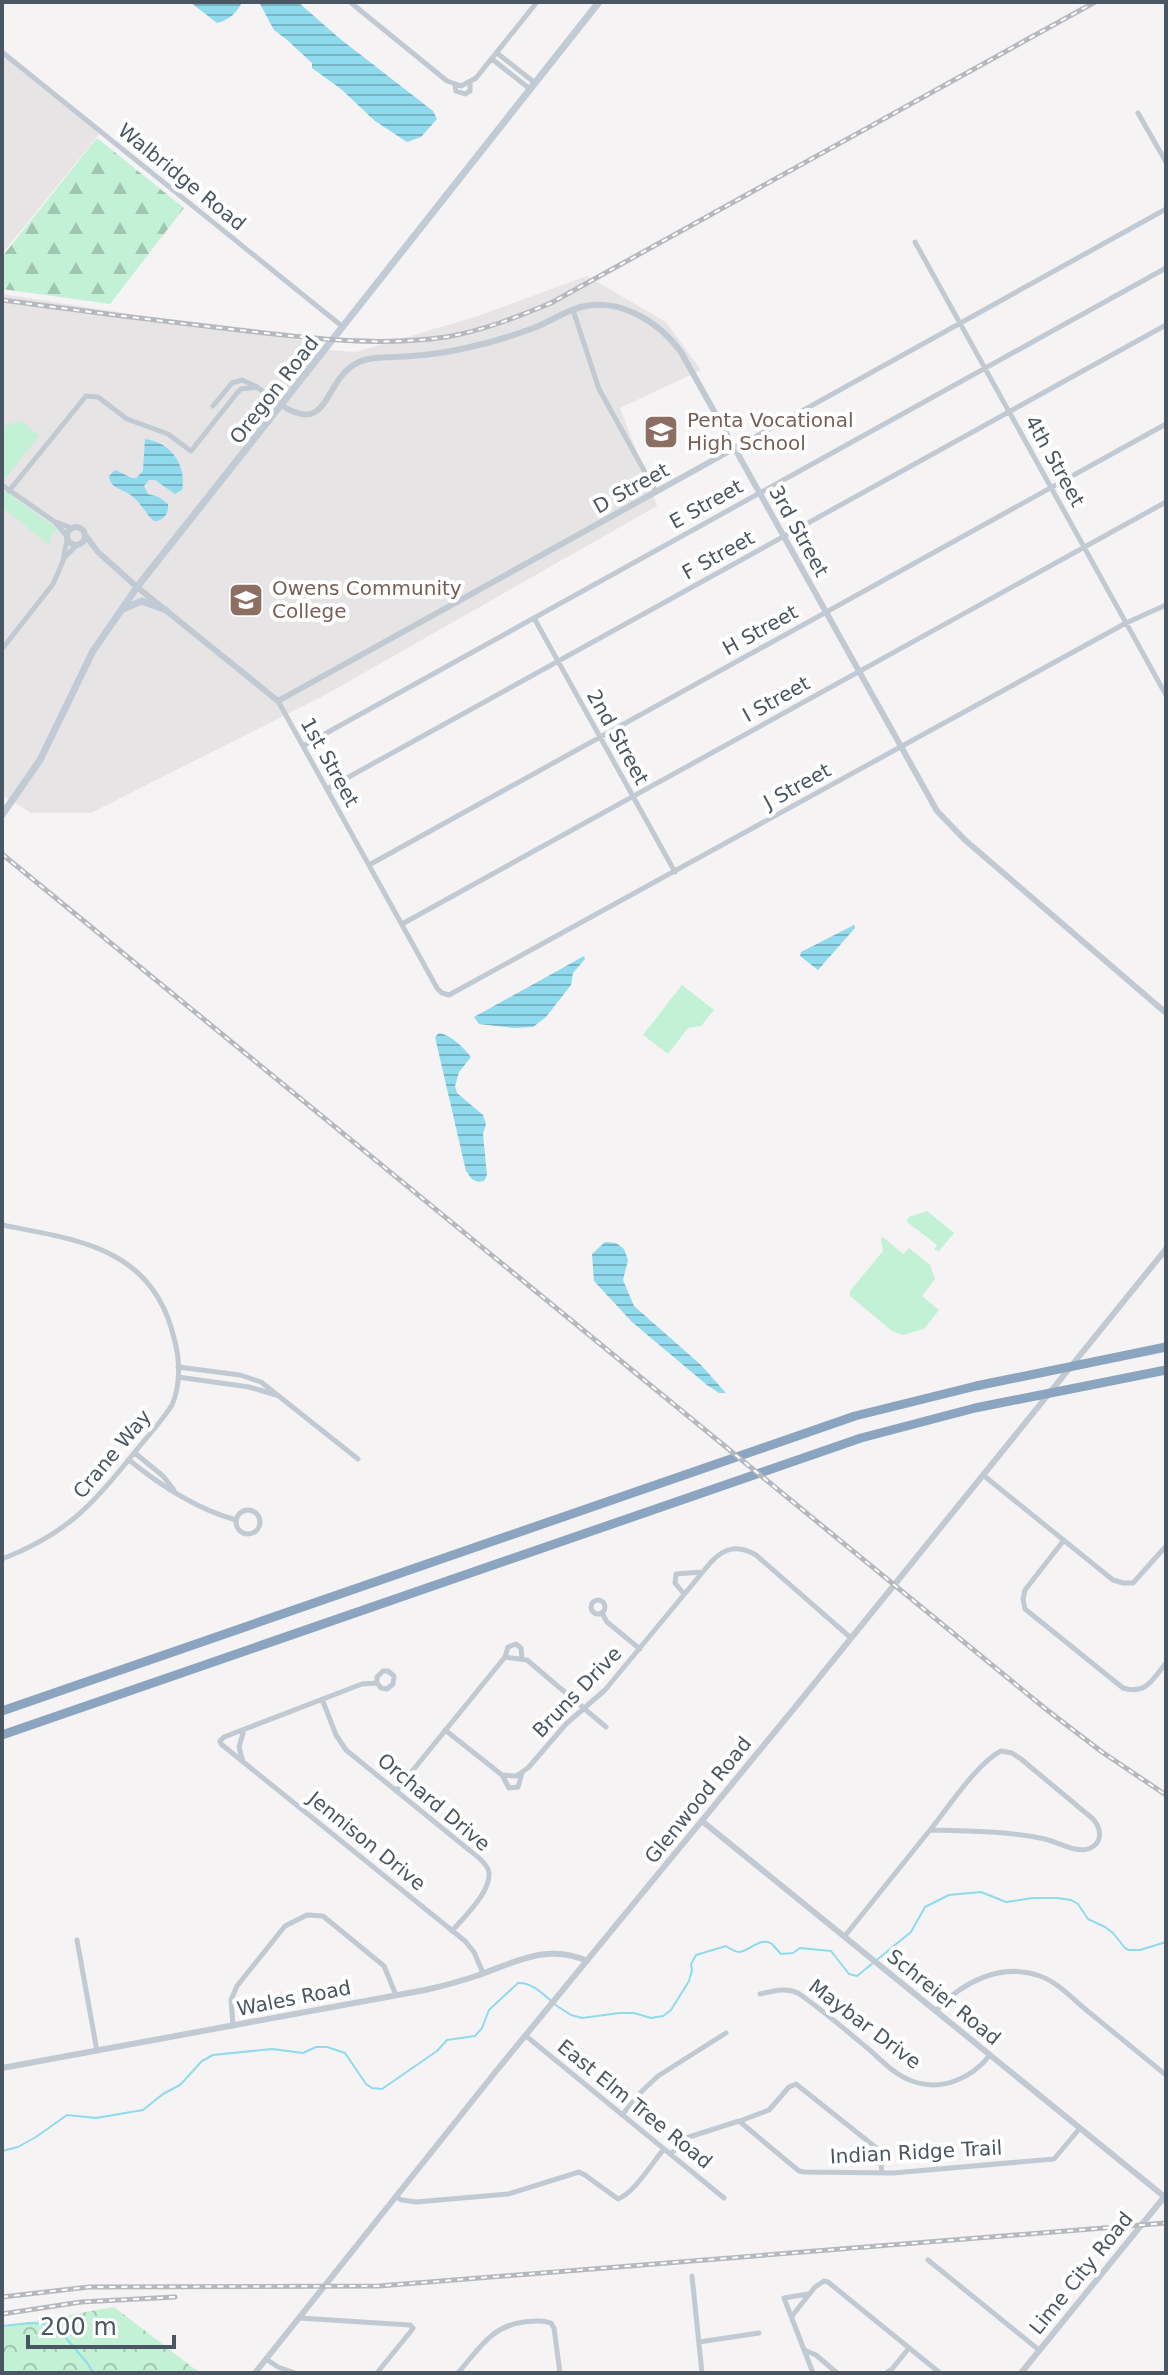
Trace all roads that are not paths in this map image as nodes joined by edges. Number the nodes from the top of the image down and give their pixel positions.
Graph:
1 (350, 2) edge
2 (537, 2) edge
3 (599, 2) edge
4 (2, 52) edge
5 (497, 53) junction
6 (492, 59) junction
7 (533, 86) junction
8 (1138, 113) dead end
9 (1166, 162) edge
10 (1166, 209) edge
11 (915, 242) dead end
12 (1166, 268) edge
13 (573, 310) junction
14 (960, 323) junction
15 (1166, 325) edge
16 (343, 327) junction
17 (985, 368) junction
18 (257, 387) junction
19 (281, 405) junction
20 (213, 406) dead end
21 (1009, 412) junction
22 (1166, 424) edge
23 (735, 448) junction
24 (2, 485) edge
25 (1051, 487) junction
26 (9, 491) junction
27 (656, 492) junction
28 (759, 493) junction
29 (1166, 502) edge
30 (55, 522) junction
31 (72, 528) junction
32 (85, 535) junction
33 (784, 537) junction
34 (67, 538) junction
35 (78, 545) junction
36 (1084, 547) junction
37 (98, 552) junction
38 (64, 558) junction
39 (137, 587) junction
40 (1166, 605) edge
41 (121, 610) junction
42 (166, 610) junction
43 (826, 612) junction
44 (534, 618) junction
45 (1126, 623) junction
46 (2, 649) edge
47 (558, 662) junction
48 (859, 671) junction
49 (1166, 695) edge
50 (278, 701) junction
51 (600, 737) junction
52 (303, 746) junction
53 (901, 747) junction
54 (327, 789) junction
55 (633, 797) junction
56 (3, 814) edge
57 (369, 865) junction
58 (675, 872) junction
59 (402, 924) junction
60 (445, 995) joint
61 (1166, 1013) edge
62 (2, 1225) edge
63 (1166, 1249) edge
64 (1166, 1344) edge
65 (1166, 1370) edge
66 (178, 1372) junction
67 (284, 1399) junction
68 (135, 1453) junction
69 (358, 1459) dead end
70 (129, 1460) junction
71 (982, 1474) junction
72 (175, 1491) junction
73 (236, 1520) junction
74 (1064, 1540) junction
75 (1166, 1546) edge
76 (2, 1559) edge
77 (703, 1571) junction
78 (684, 1594) junction
79 (602, 1613) dead end
80 (851, 1638) junction
81 (640, 1649) junction
82 (505, 1657) junction
83 (522, 1658) junction
84 (1166, 1663) edge
85 (377, 1683) dead end
86 (322, 1699) junction
87 (584, 1708) junction
88 (2, 1711) edge
89 (606, 1727) dead end
90 (245, 1729) junction
91 (445, 1730) junction
92 (2, 1735) edge
93 (243, 1763) junction
94 (522, 1773) junction
95 (502, 1775) junction
96 (396, 1791) junction
97 (702, 1821) junction
98 (930, 1830) junction
99 (452, 1931) junction
100 (844, 1937) junction
101 (77, 1940) dead end
102 (587, 1961) junction
103 (483, 1973) junction
104 (760, 1994) dead end
105 (396, 1995) junction
106 (936, 2011) junction
107 (233, 2026) junction
108 (726, 2033) dead end
109 (526, 2036) junction
110 (97, 2051) junction
111 (990, 2055) junction
112 (2, 2068) edge
113 (1166, 2075) edge
114 (622, 2115) junction
115 (739, 2121) junction
116 (1080, 2128) junction
117 (664, 2149) junction
118 (671, 2154) junction
119 (882, 2173) junction
120 (1165, 2196) edge
121 (396, 2197) junction
122 (724, 2198) dead end
123 (928, 2260) dead end
124 (692, 2276) dead end
125 (809, 2294) junction
126 (792, 2316) junction
127 (299, 2318) junction
128 (759, 2333) dead end
129 (699, 2342) junction
130 (909, 2348) junction
131 (804, 2350) junction
132 (1039, 2350) junction
133 (266, 2359) junction
134 (255, 2373) edge
135 (295, 2373) edge
136 (377, 2373) edge
137 (458, 2373) edge
138 (560, 2373) edge
139 (702, 2373) edge
140 (813, 2373) edge
141 (837, 2373) edge
142 (886, 2373) edge
143 (940, 2373) edge
144 (1021, 2373) edge

1 - 6 street
2 - 5 street
3 - 7 main road, Oregon Road
4 - 16 street, Walbridge Road
5 - 6 street
5 - 7 street
6 - 7 street
7 - 16 main road, Oregon Road
8 - 9 street
10 - 14 street, D Street
11 - 14 street, 4th Street
12 - 17 street, E Street
13 - 19 street, 3rd Street
13 - 23 street, 3rd Street
13 - 27 street
14 - 17 street, 4th Street
14 - 23 street, D Street
15 - 21 street, F Street
16 - 19 main road, Oregon Road
17 - 21 street, 4th Street
17 - 28 street, E Street
18 - 19 street
18 - 20 street
18 - 26 street
19 - 39 main road, Oregon Road
21 - 25 street, 4th Street
21 - 33 street, F Street
22 - 25 street, H Street
23 - 27 street, D Street
23 - 28 street, 3rd Street
24 - 26 street
25 - 36 street, 4th Street
25 - 43 street, H Street
26 - 30 street
27 - 50 street, D Street
28 - 33 street, 3rd Street
28 - 44 street, E Street
29 - 36 street, I Street
30 - 31 street
30 - 34 street
31 - 32 street
31 - 34 street
32 - 35 street
32 - 37 street
33 - 43 street, 3rd Street
33 - 47 street, F Street
34 - 35 street
34 - 38 street
35 - 37 street
35 - 38 street
36 - 45 street, 4th Street
36 - 48 street, I Street
37 - 39 street, 1st Street
38 - 46 street
39 - 41 main road, Oregon Road
39 - 42 street, 1st Street
40 - 45 street, J Street
41 - 42 main road
41 - 56 main road, Oregon Road
42 - 50 street, 1st Street
43 - 48 street, 3rd Street
43 - 51 street, H Street
44 - 47 street, 2nd Street
44 - 52 street, E Street
45 - 49 street, 4th Street
45 - 53 street, J Street
47 - 51 street, 2nd Street
47 - 54 street, F Street
48 - 53 street, 3rd Street
48 - 55 street, I Street
50 - 52 street, 1st Street
51 - 55 street, 2nd Street
51 - 57 street, H Street
52 - 54 street, 1st Street
53 - 58 street, J Street
53 - 61 street, 3rd Street
54 - 57 street, 1st Street
55 - 58 street, 2nd Street
55 - 59 street, I Street
57 - 59 street, 1st Street
58 - 60 street, J Street
59 - 60 street, 1st Street
62 - 66 street
63 - 71 street, Glenwood Road
64 - 88 highway
65 - 92 highway
66 - 67 street
66 - 67 street
66 - 68 street, Crane Way
67 - 69 street
68 - 70 street, Crane Way
68 - 72 street
70 - 72 street
70 - 76 street, Crane Way
71 - 74 street
71 - 80 street, Glenwood Road
72 - 73 street
73 - 73 street
74 - 75 street
74 - 84 street
77 - 78 street, Bruns Drive
77 - 78 street, Bruns Drive
77 - 80 street, Bruns Drive
78 - 81 street, Bruns Drive
79 - 81 street
80 - 97 street, Glenwood Road
81 - 87 street, Bruns Drive
82 - 83 street
82 - 83 street
82 - 91 street
83 - 87 street
85 - 86 street
86 - 90 street
86 - 96 street, Orchard Drive
87 - 89 street
87 - 94 street, Bruns Drive
90 - 93 street
90 - 93 street, Jennison Drive
91 - 95 street
91 - 96 street
93 - 99 street, Jennison Drive
94 - 95 street
94 - 95 street
96 - 99 street, Orchard Drive
97 - 100 street, Schreier Road
97 - 102 street, Glenwood Road
98 - 98 street
98 - 100 street
99 - 103 street, Jennison Drive
100 - 106 street, Schreier Road
101 - 110 street
102 - 103 street, Wales Road
102 - 109 street, Glenwood Road
103 - 105 street, Wales Road
104 - 111 street, Maybar Drive
105 - 107 street, Wales Road
105 - 107 street
106 - 111 street, Schreier Road
106 - 113 street
107 - 110 street, Wales Road
108 - 114 street
109 - 114 street, East Elm Tree Road
109 - 121 street, Glenwood Road
110 - 112 street, Wales Road
111 - 116 street, Schreier Road
114 - 117 street, East Elm Tree Road
115 - 118 street
115 - 119 street, Indian Ridge Trail
115 - 119 street
116 - 119 street, Indian Ridge Trail
116 - 120 street, Schreier Road
117 - 118 street, East Elm Tree Road
117 - 121 street
118 - 122 street, East Elm Tree Road
120 - 132 street, Lime City Road
121 - 127 street, Glenwood Road
123 - 132 street
124 - 129 street
125 - 126 street
125 - 126 street
125 - 130 street
126 - 131 street
127 - 133 street, Glenwood Road
127 - 136 street
128 - 129 street
129 - 139 street
130 - 142 street
130 - 143 street
131 - 140 street
131 - 141 street
132 - 144 street, Lime City Road
133 - 134 street, Glenwood Road
133 - 135 street
137 - 138 street

